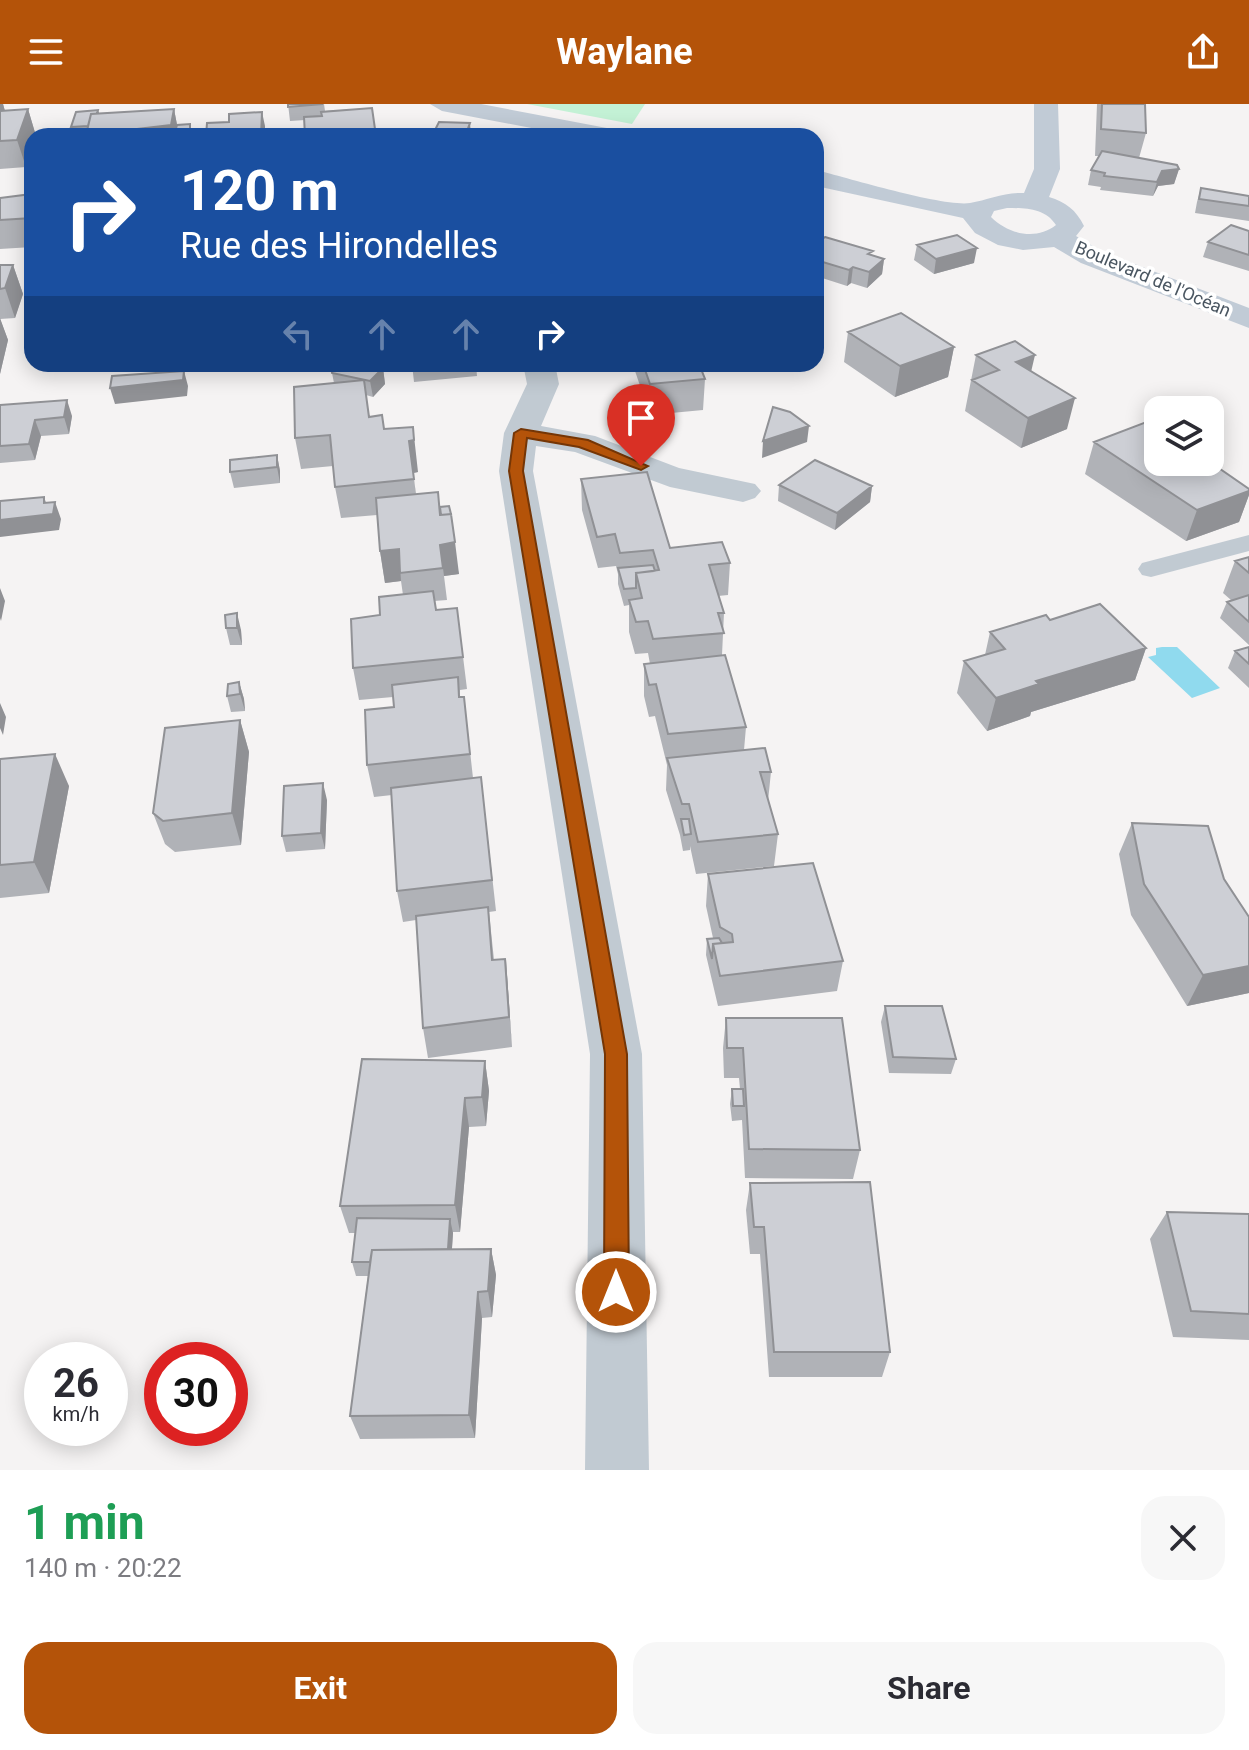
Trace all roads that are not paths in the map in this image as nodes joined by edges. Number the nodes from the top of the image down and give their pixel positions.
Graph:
1 (442, 104) edge
2 (1046, 104) edge
3 (570, 128) edge
4 (824, 180) edge
5 (1034, 202) junction
6 (979, 212) junction
7 (1057, 237) junction
8 (1249, 319) edge
9 (541, 372) edge
10 (521, 433) junction
11 (743, 491) dead end
12 (1249, 543) edge
13 (1151, 569) dead end
14 (617, 1470) edge

1 - 3 main road
2 - 5 main road
4 - 6 main road
5 - 6 main road
5 - 7 main road
6 - 7 main road
7 - 8 main road, Boulevard de l'Océan
9 - 10 street
10 - 11 street
10 - 14 street
12 - 13 lane

